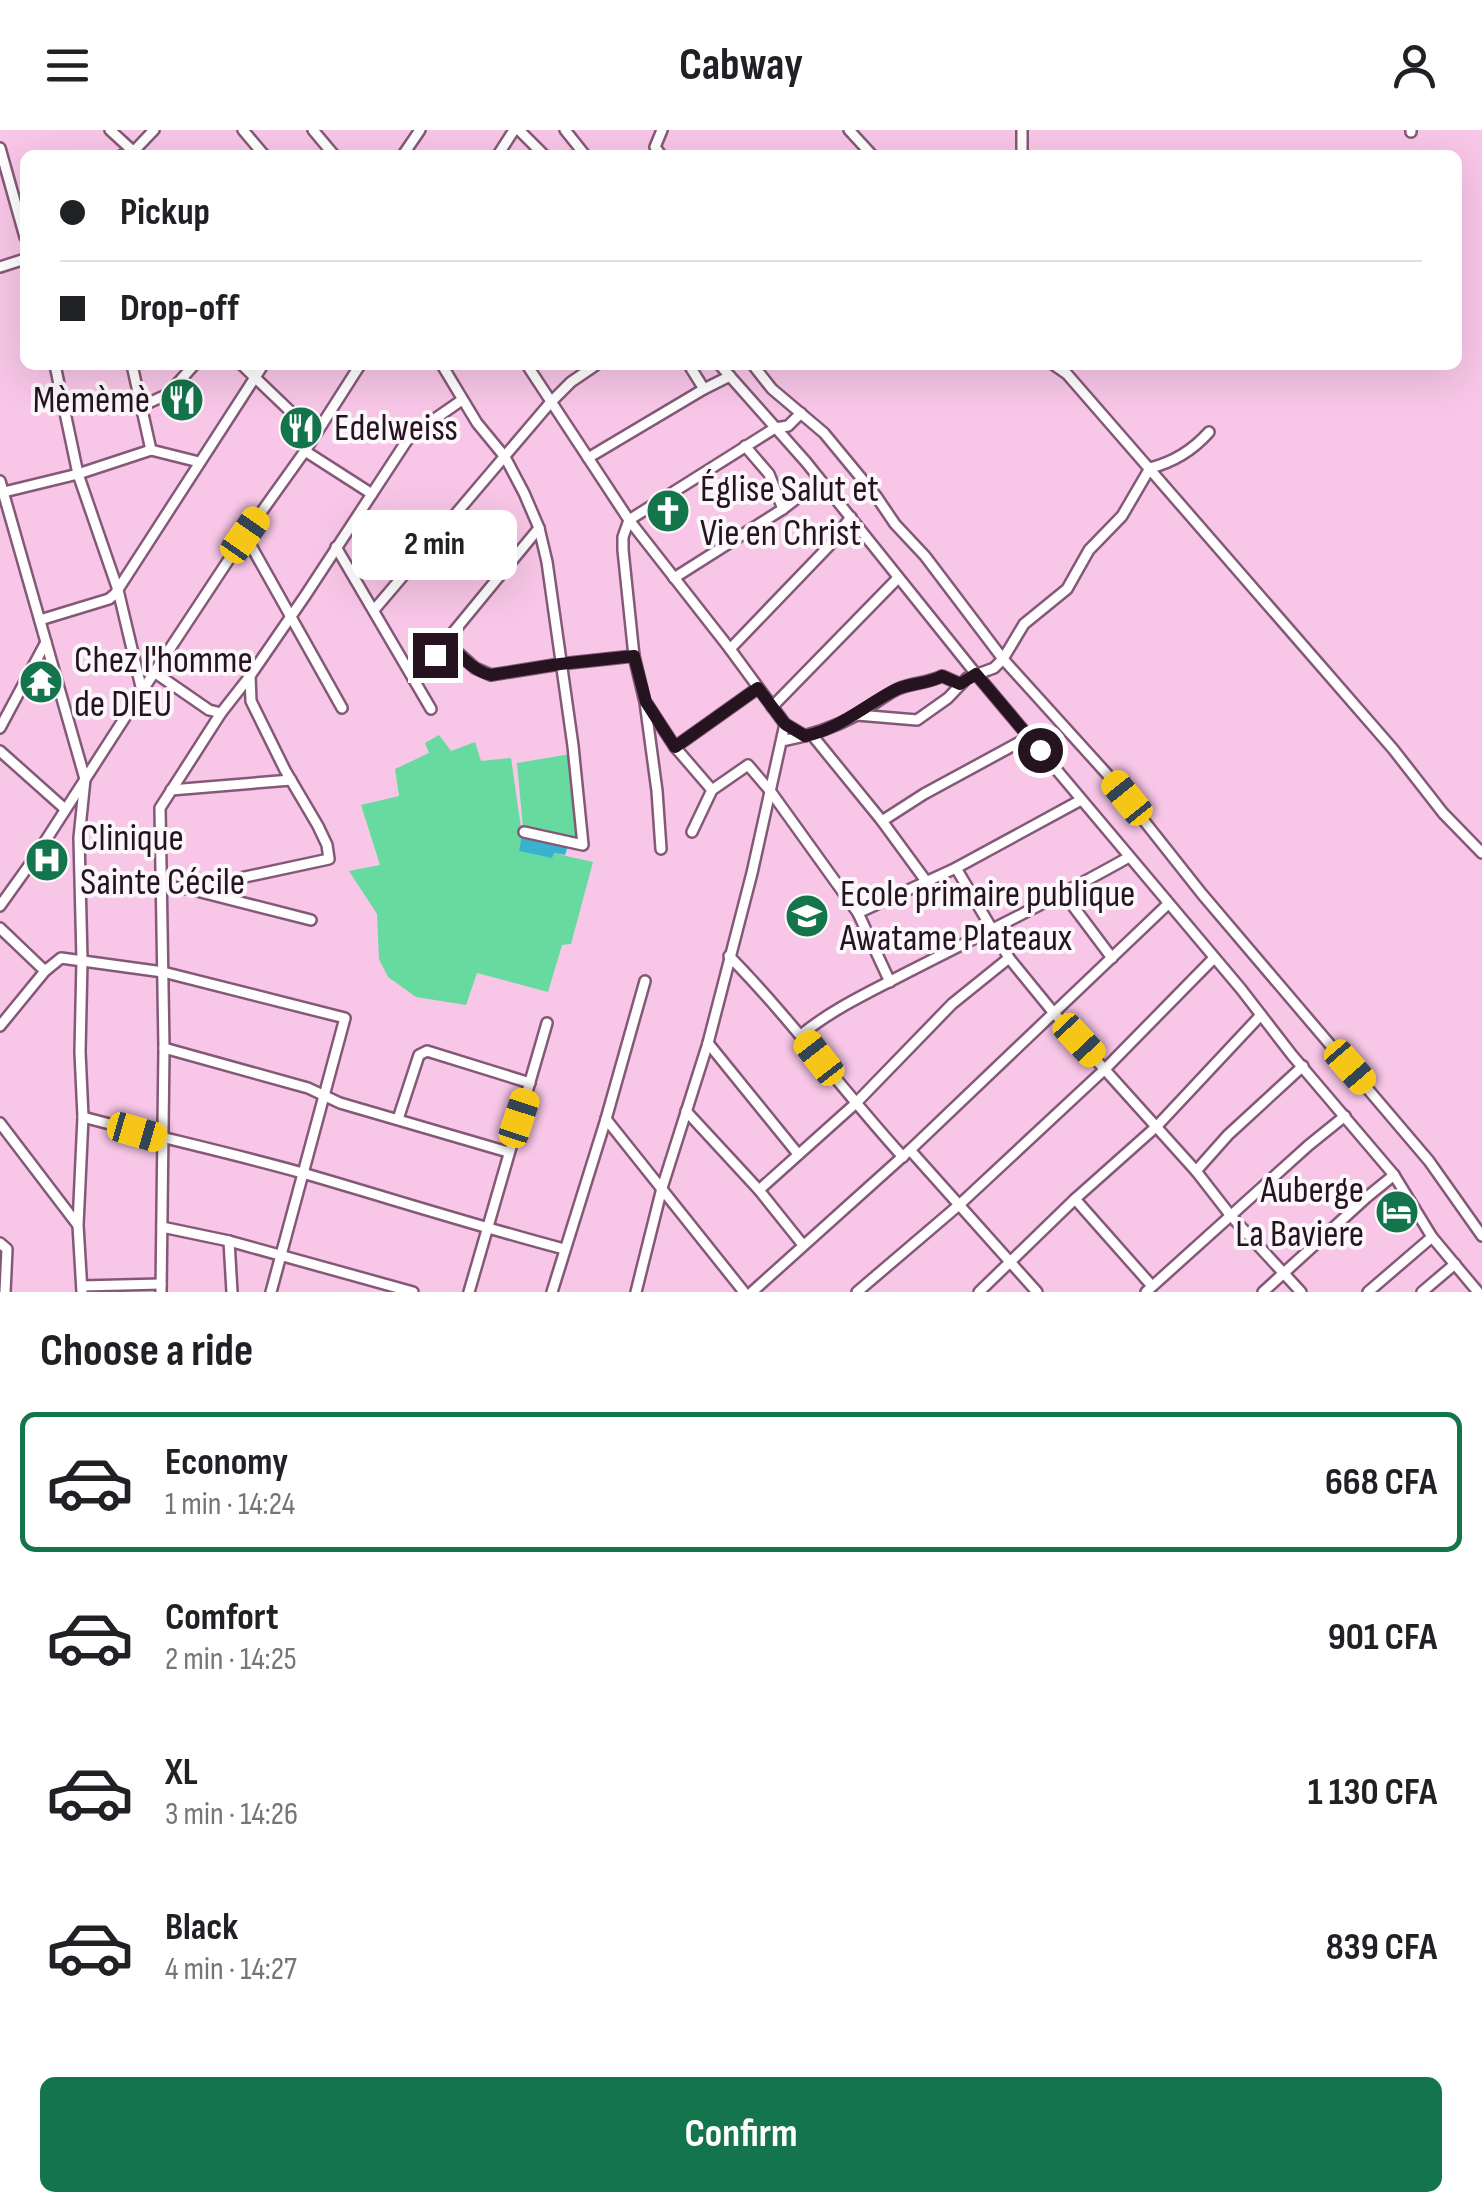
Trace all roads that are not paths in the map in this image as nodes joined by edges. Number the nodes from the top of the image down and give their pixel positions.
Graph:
1 (110, 130) edge
2 (154, 130) edge
3 (243, 130) edge
4 (313, 130) edge
5 (332, 130) edge
6 (516, 130) edge
7 (566, 130) edge
8 (849, 130) edge
9 (323, 142) junction
10 (0, 148) edge
11 (127, 150) edge
12 (134, 150) edge
13 (260, 150) edge
14 (330, 150) edge
15 (538, 150) edge
16 (581, 150) edge
17 (867, 150) edge
18 (20, 185) edge
19 (11, 188) junction
20 (20, 220) edge
21 (56, 370) edge
22 (133, 370) edge
23 (190, 370) edge
24 (247, 370) edge
25 (260, 370) edge
26 (357, 370) edge
27 (445, 370) edge
28 (530, 370) edge
29 (589, 370) edge
30 (692, 370) edge
31 (725, 370) edge
32 (758, 370) edge
33 (1061, 370) edge
34 (730, 376) junction
35 (255, 378) junction
36 (704, 389) junction
37 (462, 400) junction
38 (550, 403) junction
39 (142, 406) junction
40 (801, 413) junction
41 (775, 428) junction
42 (1209, 432) dead end
43 (314, 434) junction
44 (745, 446) junction
45 (151, 450) junction
46 (305, 451) junction
47 (505, 457) junction
48 (588, 458) junction
49 (199, 462) junction
50 (1150, 468) junction
51 (78, 474) junction
52 (0, 481) edge
53 (819, 481) junction
54 (4, 492) junction
55 (372, 494) junction
56 (783, 508) junction
57 (850, 517) junction
58 (628, 520) junction
59 (539, 528) junction
60 (245, 535) junction
61 (336, 547) junction
62 (674, 578) junction
63 (898, 578) junction
64 (118, 590) junction
65 (279, 594) junction
66 (305, 596) junction
67 (374, 610) junction
68 (292, 616) junction
69 (40, 620) junction
70 (46, 642) junction
71 (446, 642) junction
72 (730, 649) junction
73 (634, 656) junction
74 (1003, 658) junction
75 (560, 664) junction
76 (154, 672) junction
77 (976, 674) junction
78 (250, 676) junction
79 (414, 680) junction
80 (960, 684) junction
81 (758, 688) junction
82 (142, 691) junction
83 (646, 702) junction
84 (772, 707) junction
85 (342, 708) dead end
86 (430, 708) dead end
87 (221, 713) junction
88 (857, 715) junction
89 (785, 724) junction
90 (0, 728) edge
91 (808, 736) junction
92 (1028, 737) junction
93 (782, 741) junction
94 (675, 747) junction
95 (0, 751) edge
96 (84, 779) junction
97 (291, 780) junction
98 (172, 790) junction
99 (712, 790) junction
100 (771, 792) junction
101 (1081, 800) junction
102 (66, 809) junction
103 (882, 821) junction
104 (524, 832) dead end
105 (692, 832) dead end
106 (660, 849) dead end
107 (1482, 853) edge
108 (1129, 857) junction
109 (956, 868) junction
110 (926, 880) junction
111 (163, 886) junction
112 (188, 888) junction
113 (1064, 894) junction
114 (1168, 904) junction
115 (0, 906) edge
116 (858, 913) junction
117 (310, 920) dead end
118 (0, 928) edge
119 (990, 930) junction
120 (730, 956) junction
121 (1008, 958) junction
122 (1112, 958) junction
123 (1214, 958) junction
124 (82, 960) junction
125 (45, 971) junction
126 (164, 972) junction
127 (646, 981) dead end
128 (890, 982) junction
129 (1053, 1012) junction
130 (1261, 1015) junction
131 (547, 1023) dead end
132 (0, 1026) edge
133 (800, 1035) junction
134 (708, 1043) junction
135 (164, 1048) junction
136 (1303, 1066) junction
137 (1105, 1069) junction
138 (530, 1082) junction
139 (325, 1095) junction
140 (855, 1104) junction
141 (686, 1111) junction
142 (83, 1116) junction
143 (1345, 1116) junction
144 (398, 1119) junction
145 (606, 1119) junction
146 (0, 1123) edge
147 (1156, 1126) junction
148 (164, 1139) junction
149 (508, 1152) junction
150 (798, 1154) junction
151 (906, 1154) junction
152 (1196, 1171) junction
153 (304, 1174) junction
154 (1394, 1175) junction
155 (662, 1188) junction
156 (759, 1190) junction
157 (1075, 1199) junction
158 (959, 1205) junction
159 (1232, 1216) junction
160 (78, 1225) junction
161 (162, 1227) junction
162 (487, 1229) junction
163 (1482, 1236) edge
164 (1432, 1238) junction
165 (230, 1241) junction
166 (0, 1243) edge
167 (804, 1245) junction
168 (564, 1249) junction
169 (280, 1254) junction
170 (1011, 1264) junction
171 (1455, 1264) junction
172 (1283, 1274) junction
173 (161, 1288) edge
174 (82, 1289) edge
175 (392, 1289) edge
176 (1149, 1289) edge
177 (5, 1292) edge
178 (232, 1292) edge
179 (272, 1292) edge
180 (413, 1292) edge
181 (469, 1292) edge
182 (552, 1292) edge
183 (636, 1292) edge
184 (744, 1292) edge
185 (752, 1292) edge
186 (858, 1292) edge
187 (979, 1292) edge
188 (1037, 1292) edge
189 (1263, 1292) edge
190 (1302, 1292) edge
191 (1368, 1292) edge
192 (1422, 1292) edge
193 (1478, 1292) edge

1 - 11 street
2 - 12 street
3 - 13 street
4 - 9 street
5 - 9 street
6 - 15 street
7 - 16 street
8 - 17 street
9 - 14 street
10 - 19 street
18 - 19 street
19 - 20 street
21 - 51 street
22 - 39 street
23 - 39 street
24 - 35 street
25 - 35 street
26 - 43 street
27 - 37 street
28 - 38 street
29 - 38 street
30 - 36 street
31 - 34 street
32 - 40 street
33 - 50 street
34 - 36 street
34 - 41 street
35 - 43 street
35 - 49 street
36 - 48 street
37 - 47 street
37 - 55 street
38 - 47 street
38 - 48 street
39 - 45 street
40 - 41 street
40 - 74 street
41 - 44 street
41 - 53 street
42 - 50 street
43 - 46 street
44 - 56 street
44 - 58 street
45 - 49 street
45 - 51 street
46 - 55 street
46 - 60 street
47 - 59 street
47 - 67 street
48 - 58 street
49 - 64 street
50 - 74 street
50 - 107 street
51 - 54 street
51 - 64 street
52 - 54 street
53 - 56 street
53 - 57 street
54 - 69 street
55 - 61 street
56 - 62 street
57 - 63 street
57 - 72 street
58 - 62 street
58 - 73 street
59 - 71 street
59 - 75 street
60 - 65 street
60 - 76 street
61 - 66 street
61 - 67 street
62 - 72 street
63 - 77 street
63 - 84 street
64 - 69 street
64 - 82 street
65 - 66 street
65 - 68 street
66 - 68 street
67 - 79 street
68 - 78 street
68 - 85 street
69 - 70 street
70 - 90 street
70 - 96 street
71 - 75 street
71 - 79 street
72 - 81 street
73 - 75 street
73 - 83 street
74 - 77 street
74 - 163 street
75 - 104 street
76 - 82 street
76 - 87 street
77 - 80 street
77 - 92 street
78 - 87 street
78 - 97 street
79 - 86 street
80 - 88 street
80 - 88 street
81 - 84 street
81 - 94 street
82 - 96 street
83 - 94 street
83 - 106 street
84 - 89 street
87 - 98 street
88 - 91 street
89 - 91 street
89 - 93 street
91 - 93 street
91 - 103 street
92 - 101 street
92 - 103 street
93 - 100 street
94 - 99 street
95 - 102 street
96 - 102 street
96 - 124 street
97 - 98 street
97 - 112 street
98 - 111 street
99 - 100 street
99 - 105 street
100 - 116 street
100 - 120 street
101 - 108 street
101 - 109 street
102 - 115 street
103 - 110 street
108 - 113 street
108 - 114 street
109 - 110 street
109 - 119 street
110 - 116 street
111 - 112 street
111 - 126 street
112 - 117 street
113 - 119 street
113 - 122 street
114 - 122 street
114 - 123 street
116 - 128 street
118 - 125 street
119 - 121 street
119 - 128 street
120 - 133 street
120 - 134 street
121 - 129 street
121 - 140 street
122 - 129 street
123 - 130 street
123 - 137 street
124 - 125 street
124 - 126 street
124 - 142 street
125 - 132 street
126 - 135 street
126 - 139 street
127 - 145 street
128 - 133 street
129 - 137 street
129 - 151 street
130 - 136 street
130 - 147 street
131 - 138 street
133 - 140 street
134 - 141 street
134 - 150 street
135 - 139 street
135 - 148 street
136 - 143 street
136 - 152 street
137 - 147 street
137 - 158 street
138 - 144 street
138 - 149 street
139 - 144 street
139 - 153 street
140 - 150 street
140 - 151 street
141 - 155 street
141 - 156 street
142 - 148 street
142 - 160 street
143 - 154 street
143 - 159 street
144 - 149 street
145 - 155 street
145 - 168 street
146 - 160 street
147 - 152 street
147 - 157 street
148 - 153 street
148 - 161 street
149 - 162 street
150 - 156 street
151 - 158 street
151 - 167 street
152 - 159 street
153 - 162 street
153 - 169 street
154 - 164 street
154 - 172 street
155 - 183 street
155 - 184 street
156 - 167 street
157 - 170 street
157 - 176 street
158 - 170 street
158 - 186 street
159 - 172 street
159 - 176 street
160 - 174 street
161 - 165 street
161 - 173 street
162 - 168 street
162 - 181 street
164 - 171 street
164 - 191 street
165 - 169 street
165 - 178 street
166 - 177 street
167 - 185 street
168 - 182 street
169 - 175 street
169 - 179 street
170 - 187 street
170 - 188 street
171 - 192 street
171 - 193 street
172 - 189 street
172 - 190 street
173 - 174 street
175 - 180 street

